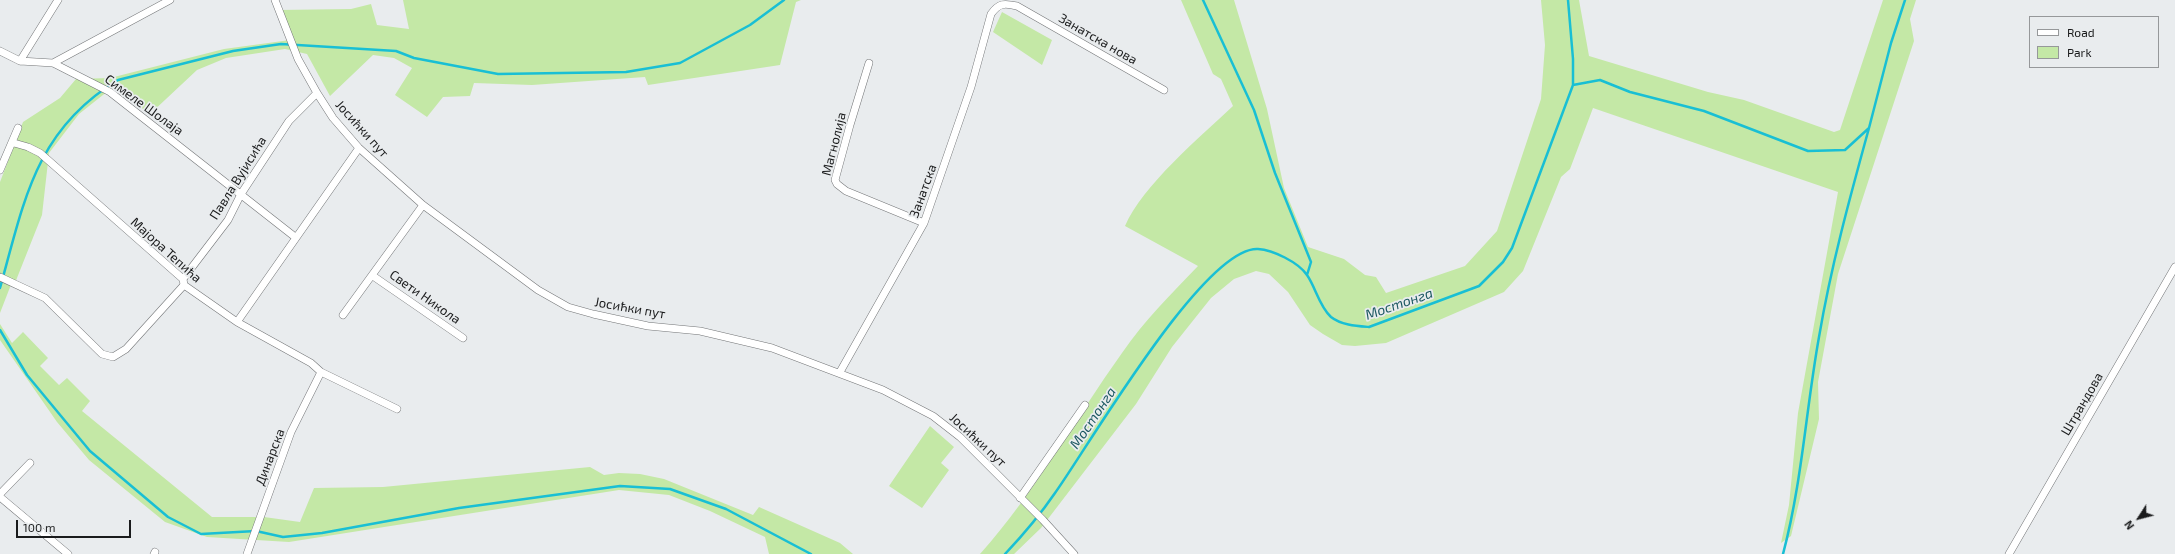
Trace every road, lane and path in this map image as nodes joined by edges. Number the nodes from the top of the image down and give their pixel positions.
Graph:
1 (58, 0) edge
2 (170, 0) edge
3 (275, 0) edge
4 (998, 5) joint
5 (0, 51) edge
6 (20, 61) junction
7 (53, 63) junction
8 (869, 63) dead end
9 (1164, 90) dead end
10 (317, 93) junction
11 (18, 128) dead end
12 (14, 143) junction
13 (359, 148) junction
14 (0, 170) edge
15 (241, 194) junction
16 (423, 205) junction
17 (924, 223) junction
18 (295, 237) junction
19 (2175, 267) edge
20 (373, 276) junction
21 (0, 277) edge
22 (184, 282) junction
23 (343, 315) dead end
24 (237, 322) junction
25 (463, 338) dead end
26 (321, 372) junction
27 (840, 372) junction
28 (1085, 404) dead end
29 (396, 409) dead end
30 (30, 463) dead end
31 (0, 495) edge
32 (1023, 500) junction
33 (68, 554) edge
34 (247, 554) edge
35 (1074, 554) edge
36 (2009, 554) edge

1 - 6 street
2 - 7 street
3 - 10 street, Јосићки пут
4 - 9 street, Занатска нова
4 - 17 street, Занатска
5 - 6 street, Симеле Шолаја
6 - 7 street, Симеле Шолаја
7 - 15 street, Симеле Шолаја
8 - 17 street, Магнолија
10 - 13 street, Јосићки пут
10 - 15 street, Павла Вујисића
11 - 12 street
12 - 14 street
12 - 22 street, Мајора Тепића
13 - 16 street, Јосићки пут
13 - 18 street
15 - 18 street, Симеле Шолаја
15 - 22 street, Павла Вујисића
16 - 20 street
16 - 27 street, Јосићки пут
17 - 27 street, Занатска
18 - 24 street
19 - 36 street, Штрандова
20 - 23 street
20 - 25 street, Свети Никола
21 - 22 street, Павла Вујисића
22 - 24 street, Мајора Тепића
24 - 26 street, Мајора Тепића
26 - 29 street, Мајора Тепића
26 - 34 street, Динарска
27 - 32 street, Јосићки пут
28 - 32 street
30 - 31 street
31 - 33 street
32 - 35 street, Јосићки пут

